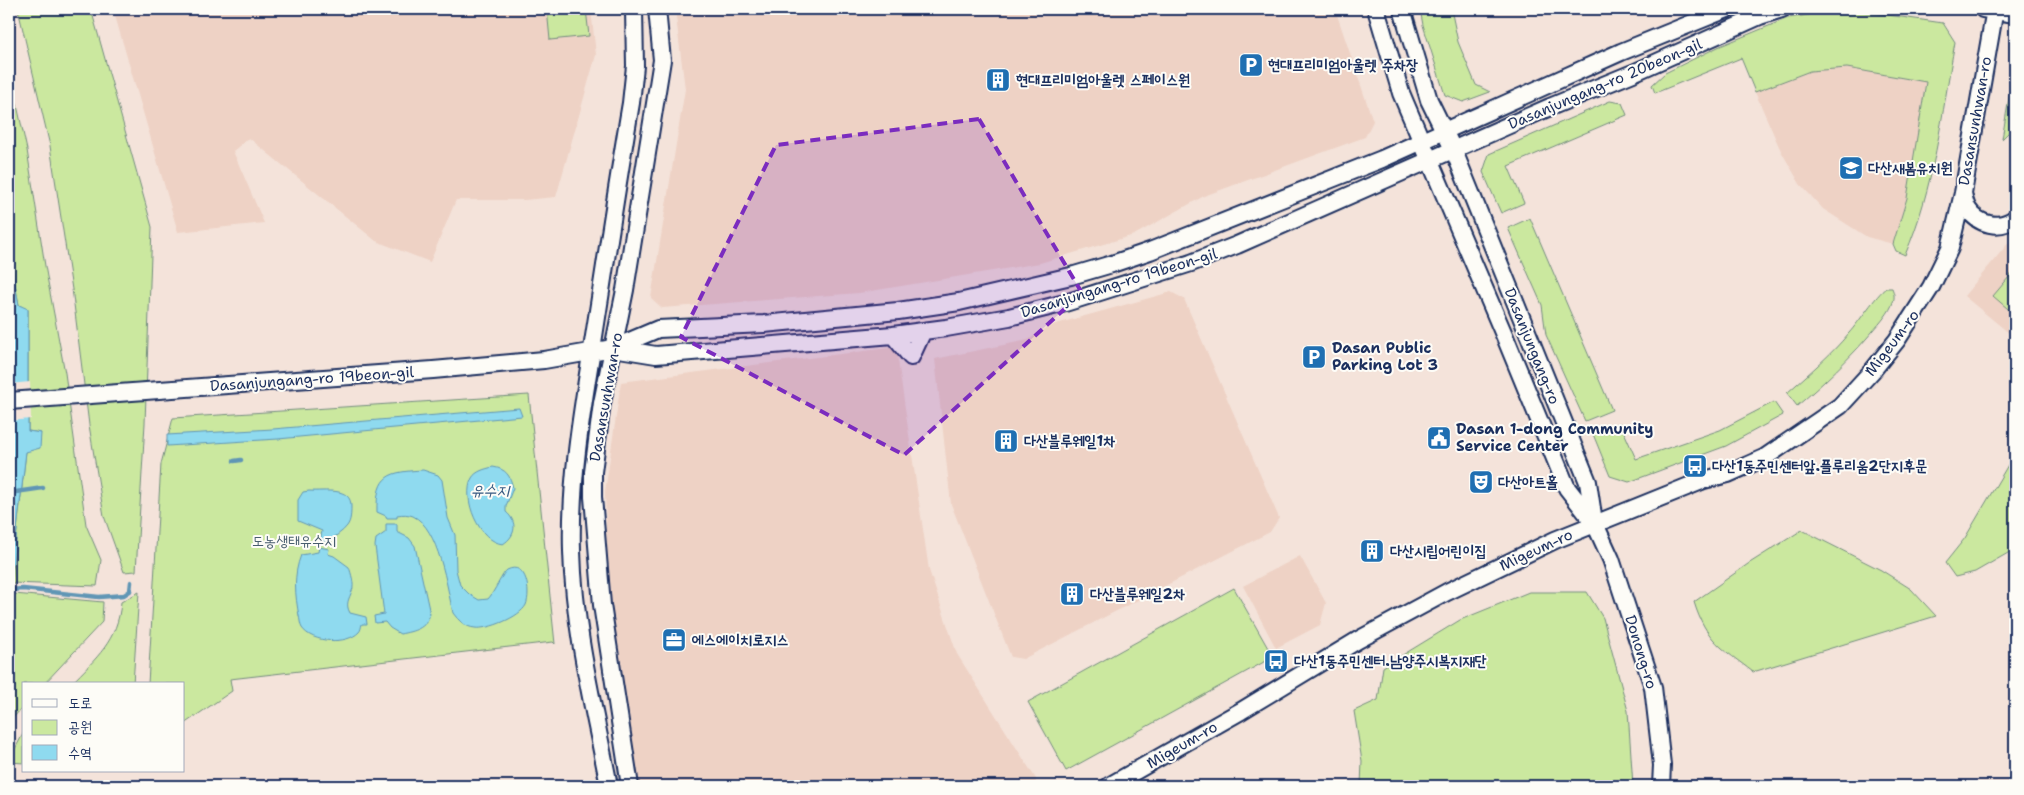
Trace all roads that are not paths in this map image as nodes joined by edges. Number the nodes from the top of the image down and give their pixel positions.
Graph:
1 (634, 9) edge
2 (657, 9) edge
3 (1376, 9) edge
4 (1402, 9) edge
5 (1727, 9) edge
6 (1782, 9) edge
7 (1991, 9) edge
8 (2015, 14) edge
9 (1444, 131) junction
10 (1421, 142) junction
11 (1454, 151) junction
12 (1429, 161) junction
13 (1963, 193) junction
14 (2015, 218) edge
15 (1931, 287) joint
16 (923, 331) junction
17 (893, 335) junction
18 (613, 348) junction
19 (592, 351) junction
20 (9, 401) edge
21 (1595, 524) junction
22 (608, 786) edge
23 (630, 786) edge
24 (1109, 786) edge
25 (1661, 786) edge

1 - 19 street, Dasansunhwan-ro
2 - 18 street, Dasansunhwan-ro
3 - 10 street, Dasanjungang-ro
4 - 9 street, Dasanjungang-ro
5 - 9 street, Dasanjungang-ro 20beon-gil
6 - 11 street, Dasanjungang-ro 20beon-gil
7 - 8 street
7 - 13 street, Dasansunhwan-ro
9 - 10 street, Dasanjungang-ro 20beon-gil
9 - 11 street, Dasanjungang-ro
10 - 12 street, Dasanjungang-ro
10 - 18 street, Dasanjungang-ro 19beon-gil
11 - 12 street, Dasanjungang-ro 20beon-gil
11 - 21 street, Dasanjungang-ro
12 - 16 street, Dasanjungang-ro 19beon-gil
12 - 21 street, Dasanjungang-ro
13 - 14 street
13 - 15 street, Dasansunhwan-ro
15 - 21 street, Migeum-ro
16 - 17 street, Dasanjungang-ro 19beon-gil
16 - 17 street
17 - 18 street, Dasanjungang-ro 19beon-gil
18 - 19 street, Dasanjungang-ro 19beon-gil
18 - 23 street, Dasansunhwan-ro
19 - 20 street, Dasanjungang-ro 19beon-gil
19 - 22 street, Dasansunhwan-ro
21 - 24 street, Migeum-ro
21 - 25 street, Donong-ro

